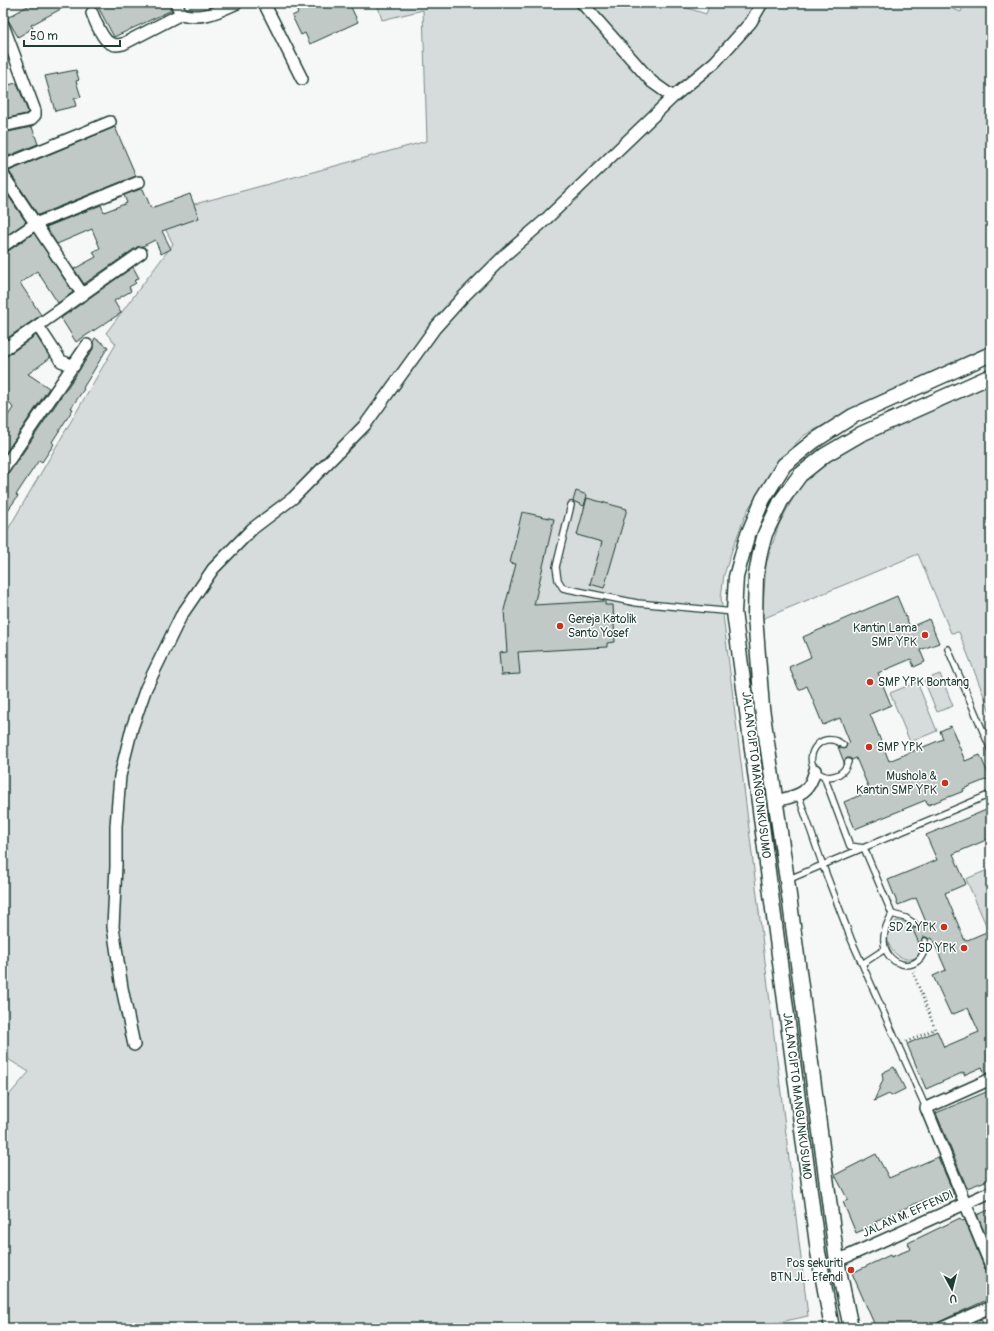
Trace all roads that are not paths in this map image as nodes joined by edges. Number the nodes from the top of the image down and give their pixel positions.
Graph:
1 (176, 3) edge
2 (237, 3) edge
3 (264, 3) edge
4 (582, 3) edge
5 (762, 3) edge
6 (92, 13) dead end
7 (181, 14) junction
8 (3, 25) edge
9 (302, 80) dead end
10 (673, 97) junction
11 (110, 122) dead end
12 (3, 126) edge
13 (3, 166) edge
14 (3, 175) edge
15 (139, 182) dead end
16 (35, 224) junction
17 (3, 246) edge
18 (142, 253) dead end
19 (83, 296) junction
20 (38, 326) junction
21 (87, 345) dead end
22 (3, 350) edge
23 (991, 354) edge
24 (74, 366) junction
25 (991, 376) edge
26 (3, 469) edge
27 (571, 505) dead end
28 (734, 612) junction
29 (948, 648) dead end
30 (843, 745) dead end
31 (991, 750) edge
32 (848, 762) dead end
33 (819, 773) junction
34 (798, 794) junction
35 (991, 794) edge
36 (776, 801) junction
37 (850, 846) junction
38 (864, 848) junction
39 (850, 855) junction
40 (823, 866) junction
41 (787, 880) junction
42 (892, 914) junction
43 (915, 924) dead end
44 (925, 941) dead end
45 (885, 950) junction
46 (862, 964) junction
47 (134, 1045) dead end
48 (812, 1068) junction
49 (794, 1071) junction
50 (991, 1080) edge
51 (926, 1108) junction
52 (991, 1192) edge
53 (964, 1203) junction
54 (836, 1261) junction
55 (991, 1266) edge
56 (991, 1307) edge
57 (832, 1328) edge
58 (851, 1328) edge
59 (942, 1328) edge

1 - 7 street
2 - 7 street
3 - 9 street
4 - 10 street
5 - 10 street
6 - 7 street
8 - 12 street
10 - 47 street
11 - 13 street
14 - 16 street
15 - 16 street
16 - 17 street
16 - 19 street
18 - 19 street
19 - 20 street
20 - 22 street
20 - 24 street
21 - 24 street
23 - 28 street, JALAN CIPTO MANGUNKUSUMO
24 - 26 street
25 - 36 street, JALAN CIPTO MANGUNKUSUMO
27 - 28 lane
28 - 49 street, JALAN CIPTO MANGUNKUSUMO
29 - 31 lane
30 - 33 lane
32 - 33 lane
33 - 34 street
33 - 37 lane
34 - 36 street
34 - 40 lane
35 - 38 lane
36 - 41 street, JALAN CIPTO MANGUNKUSUMO
37 - 38 lane
37 - 39 lane
38 - 39 lane
38 - 42 lane
39 - 40 lane
40 - 41 lane
40 - 46 lane
41 - 48 street, JALAN CIPTO MANGUNKUSUMO
42 - 43 lane
42 - 45 lane
44 - 45 lane
45 - 46 lane
46 - 51 lane
48 - 49 street
48 - 54 street, JALAN CIPTO MANGUNKUSUMO
49 - 57 street, JALAN CIPTO MANGUNKUSUMO
50 - 51 street
51 - 53 street
52 - 53 street, JALAN M. EFFENDI
53 - 54 street, JALAN M. EFFENDI
53 - 55 street
54 - 58 street, JALAN CIPTO MANGUNKUSUMO
56 - 59 street

